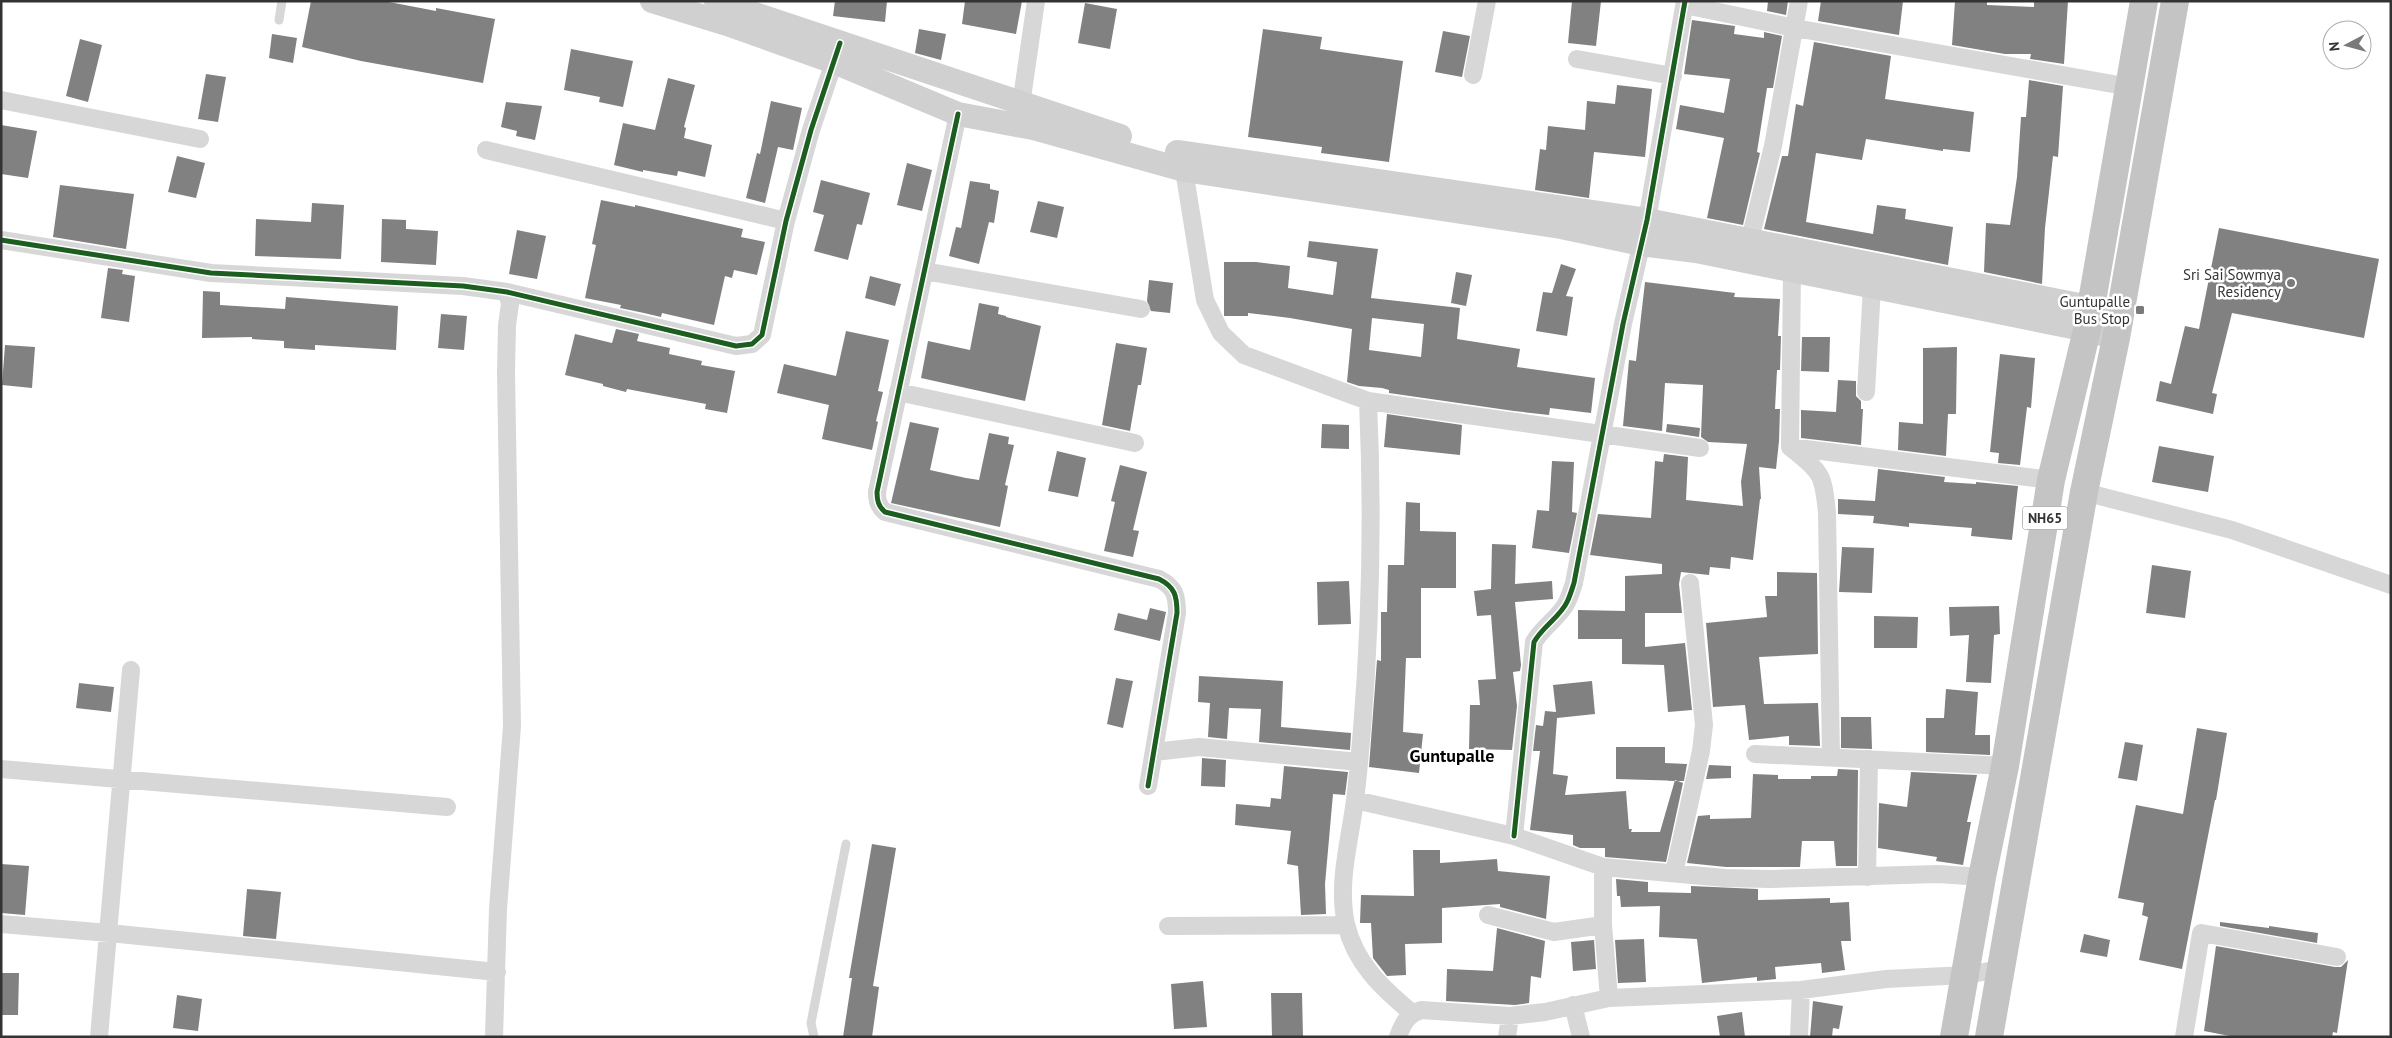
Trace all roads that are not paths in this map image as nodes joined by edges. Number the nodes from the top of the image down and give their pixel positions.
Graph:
1 (282, 1) edge
2 (652, 1) edge
3 (1036, 1) edge
4 (1487, 1) edge
5 (1799, 1) edge
6 (2144, 1) edge
7 (2175, 1) edge
8 (1685, 3) edge
9 (726, 8) edge
10 (279, 20) dead end
11 (1795, 28) junction
12 (837, 52) junction
13 (1577, 59) dead end
14 (1473, 75) dead end
15 (1673, 76) junction
16 (2130, 87) junction
17 (1, 100) edge
18 (1021, 104) junction
19 (958, 114) junction
20 (200, 139) dead end
21 (486, 150) dead end
22 (1184, 170) junction
23 (786, 220) junction
24 (1647, 220) junction
25 (1, 240) edge
26 (1642, 244) junction
27 (1748, 251) junction
28 (1792, 271) junction
29 (924, 272) junction
30 (1872, 287) junction
31 (507, 292) junction
32 (1141, 308) dead end
33 (2089, 319) junction
34 (2118, 326) junction
35 (898, 392) junction
36 (1866, 392) dead end
37 (1368, 401) junction
38 (1602, 434) junction
39 (1135, 443) dead end
40 (1790, 447) junction
41 (1700, 448) dead end
42 (2051, 480) junction
43 (2084, 492) junction
44 (1690, 583) dead end
45 (2391, 585) edge
46 (132, 670) dead end
47 (1154, 752) junction
48 (1756, 754) dead end
49 (1831, 756) junction
50 (1869, 759) junction
51 (1359, 762) junction
52 (2005, 766) junction
53 (1, 769) edge
54 (123, 780) junction
55 (1148, 786) dead end
56 (1355, 800) junction
57 (447, 807) dead end
58 (1514, 836) junction
59 (846, 844) dead end
60 (1603, 867) junction
61 (1674, 873) junction
62 (1867, 877) junction
63 (1982, 877) junction
64 (1488, 915) dead end
65 (1, 924) edge
66 (1346, 925) junction
67 (1603, 925) junction
68 (1168, 926) dead end
69 (109, 933) junction
70 (2337, 957) dead end
71 (2000, 970) junction
72 (490, 972) junction
73 (1966, 975) junction
74 (1801, 990) junction
75 (1610, 998) junction
76 (1573, 1005) junction
77 (1412, 1013) junction
78 (1510, 1016) junction
79 (99, 1037) edge
80 (494, 1037) edge
81 (814, 1037) edge
82 (1398, 1037) edge
83 (1507, 1037) edge
84 (1581, 1037) edge
85 (1799, 1037) edge
86 (1954, 1037) edge
87 (1989, 1037) edge
88 (2184, 1037) edge

1 - 10 lane
2 - 9 main road
3 - 18 street
4 - 14 street
5 - 11 street
6 - 16 highway, NH65
7 - 34 highway, NH65
8 - 11 street
8 - 15 street
9 - 12 main road
11 - 16 street
11 - 27 street
12 - 18 main road
12 - 19 main road
12 - 23 street
13 - 15 street
15 - 24 street
16 - 33 highway, NH65
17 - 20 street
18 - 24 main road
19 - 22 main road
19 - 29 street
21 - 23 street
22 - 26 main road
22 - 37 street
23 - 31 street
24 - 26 street
24 - 27 main road
25 - 31 street
26 - 27 main road
26 - 38 street
27 - 28 main road
27 - 33 main road
28 - 30 main road
28 - 40 street
29 - 32 street
29 - 35 street
30 - 33 main road
30 - 36 street
31 - 72 street
33 - 34 main road
33 - 42 highway, NH65
34 - 43 highway, NH65
35 - 39 street
35 - 47 street
37 - 38 street
37 - 51 street
38 - 41 street
38 - 58 street
40 - 42 street
40 - 49 street
42 - 52 highway, NH65
43 - 45 street
43 - 71 highway, NH65
44 - 61 street
46 - 54 street
47 - 51 street
47 - 55 street
48 - 49 street
49 - 50 street
50 - 52 street
50 - 62 street
51 - 56 street
52 - 63 highway, NH65
53 - 54 street
54 - 57 street
54 - 69 street
56 - 58 street
56 - 66 street
58 - 60 street
59 - 81 lane
60 - 61 street
60 - 67 street
61 - 62 street
62 - 63 street
63 - 73 highway, NH65
64 - 67 street
65 - 69 street
66 - 68 street
66 - 77 street
67 - 75 street
69 - 72 street
69 - 79 street
70 - 88 street
71 - 73 street
71 - 87 highway, NH65
72 - 80 street
73 - 74 street
73 - 86 highway, NH65
74 - 75 street
74 - 85 street
75 - 76 street
76 - 78 street
76 - 84 street
77 - 78 street
77 - 82 street
78 - 83 street

